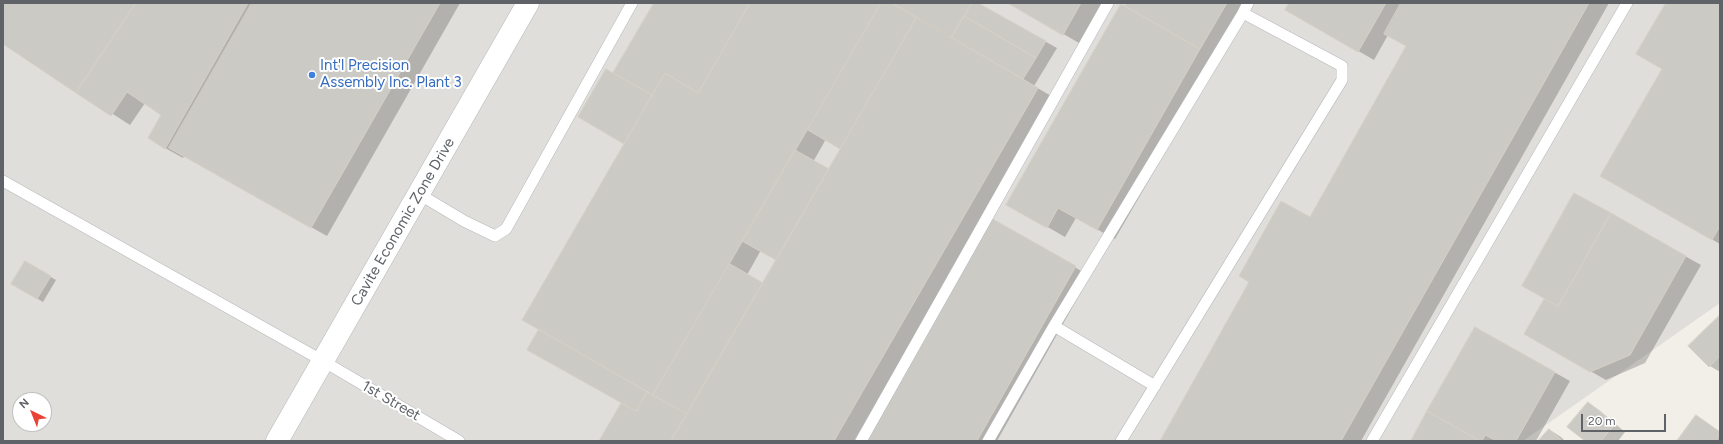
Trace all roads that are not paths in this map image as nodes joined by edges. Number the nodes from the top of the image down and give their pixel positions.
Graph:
1 (528, 3) edge
2 (632, 3) edge
3 (1108, 3) edge
4 (1248, 3) edge
5 (1627, 3) edge
6 (1242, 13) junction
7 (3, 182) edge
8 (419, 194) junction
9 (1054, 326) junction
10 (322, 361) junction
11 (1155, 386) junction
12 (445, 438) edge
13 (276, 441) edge
14 (459, 441) edge
15 (861, 441) edge
16 (988, 441) edge
17 (1121, 441) edge
18 (1372, 441) edge

1 - 8 street, Cavite Economic Zone Drive
2 - 8 lane
3 - 15 lane
4 - 6 lane
5 - 18 lane
6 - 9 lane
6 - 11 lane
7 - 10 lane, 1st Street
8 - 10 street, Cavite Economic Zone Drive
9 - 11 lane
9 - 16 lane
10 - 12 lane, 1st Street
10 - 13 street, Cavite Economic Zone Drive
11 - 17 lane
12 - 14 lane, 1st Street

